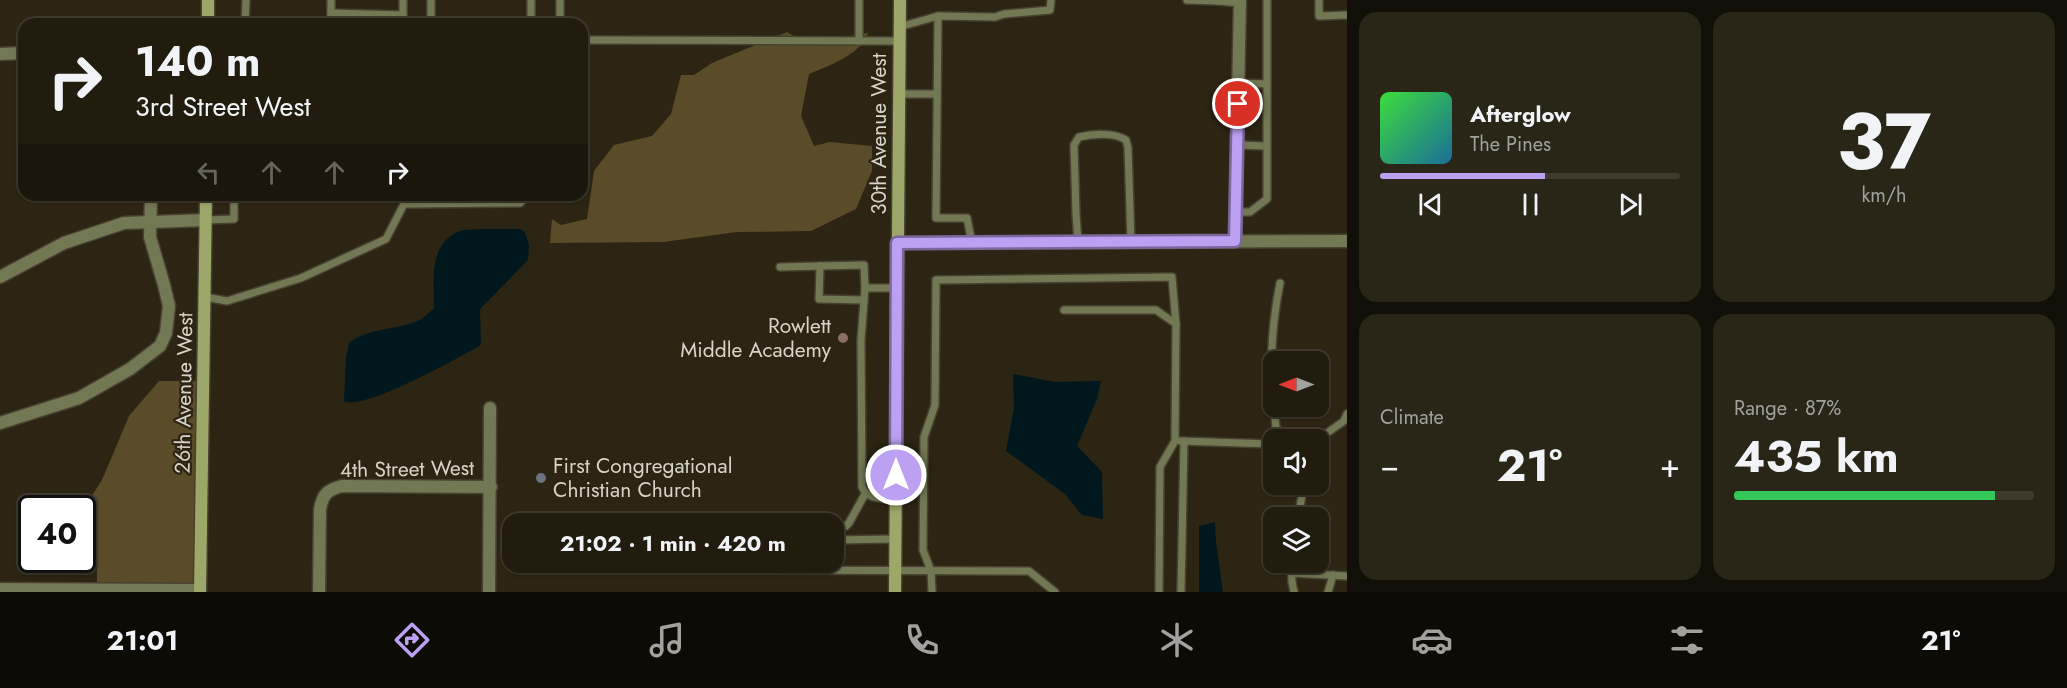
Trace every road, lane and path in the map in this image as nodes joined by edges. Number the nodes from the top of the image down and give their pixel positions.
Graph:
1 (208, 0) edge
2 (246, 0) edge
3 (331, 0) edge
4 (403, 0) edge
5 (431, 0) edge
6 (531, 0) edge
7 (560, 0) edge
8 (859, 0) edge
9 (900, 0) edge
10 (1050, 0) edge
11 (1187, 0) edge
12 (1267, 0) edge
13 (1319, 0) edge
14 (1218, 1) edge
15 (1240, 1) edge
16 (331, 14) junction
17 (403, 15) joint
18 (1347, 15) edge
19 (938, 16) junction
20 (208, 18) edge
21 (245, 18) edge
22 (331, 18) edge
23 (431, 18) edge
24 (531, 18) edge
25 (560, 18) edge
26 (899, 27) junction
27 (588, 40) edge
28 (859, 41) junction
29 (899, 41) junction
30 (0, 54) edge
31 (18, 54) edge
32 (1238, 83) junction
33 (1267, 84) junction
34 (898, 94) junction
35 (937, 94) junction
36 (1237, 146) junction
37 (1267, 146) junction
38 (151, 201) edge
39 (206, 201) edge
40 (234, 201) edge
41 (404, 201) edge
42 (521, 201) edge
43 (404, 204) junction
44 (1236, 212) junction
45 (206, 220) junction
46 (150, 221) junction
47 (1235, 241) junction
48 (1347, 241) edge
49 (1078, 242) junction
50 (1131, 242) junction
51 (897, 243) junction
52 (972, 243) junction
53 (820, 266) junction
54 (780, 267) dead end
55 (0, 278) edge
56 (1280, 283) dead end
57 (865, 288) junction
58 (897, 288) junction
59 (205, 297) junction
60 (864, 300) junction
61 (1064, 310) dead end
62 (1176, 324) junction
63 (1271, 351) edge
64 (490, 408) dead end
65 (1347, 414) edge
66 (0, 423) edge
67 (1329, 431) edge
68 (1175, 441) junction
69 (1184, 441) junction
70 (1263, 444) edge
71 (491, 487) junction
72 (865, 494) junction
73 (895, 499) junction
74 (844, 526) edge
75 (895, 539) junction
76 (844, 540) edge
77 (844, 571) edge
78 (895, 571) junction
79 (931, 571) junction
80 (1291, 573) joint
81 (1333, 575) junction
82 (1347, 576) edge
83 (0, 589) edge
84 (88, 591) edge
85 (200, 591) edge
86 (319, 592) edge
87 (489, 592) edge
88 (895, 592) edge
89 (932, 592) edge
90 (1054, 592) edge
91 (1160, 592) edge
92 (1181, 592) edge
93 (1294, 592) edge
94 (1328, 592) edge

1 - 20 street
2 - 21 lane
3 - 16 lane
4 - 17 lane
5 - 23 lane
6 - 24 lane
7 - 25 lane
8 - 28 lane
9 - 26 street, 30th Avenue West
10 - 19 lane
11 - 14 lane
12 - 33 lane
13 - 18 lane
14 - 15 lane
15 - 32 street
16 - 17 lane
16 - 22 lane
19 - 26 lane
19 - 35 lane
26 - 29 street, 30th Avenue West
27 - 28 lane
28 - 29 lane
29 - 34 street, 30th Avenue West
30 - 31 street
32 - 33 lane
32 - 36 street
33 - 37 lane
34 - 35 lane
34 - 51 street, 30th Avenue West
35 - 52 lane
36 - 37 lane
36 - 44 street
37 - 44 lane
38 - 46 street
39 - 45 street, 26th Avenue West
40 - 45 lane
41 - 43 lane
42 - 43 lane
43 - 59 lane
44 - 47 street
45 - 46 street
45 - 59 street, 26th Avenue West
46 - 55 street
46 - 66 street
47 - 48 street
47 - 50 street
49 - 50 street
49 - 50 lane
49 - 52 street
51 - 52 street
51 - 58 street, 30th Avenue West
53 - 54 lane
53 - 57 lane
53 - 60 lane
56 - 63 lane
57 - 58 lane
57 - 60 lane
58 - 73 street, 30th Avenue West
59 - 85 street, 26th Avenue West
60 - 72 lane
61 - 62 lane
62 - 68 lane
62 - 79 lane
64 - 71 street
65 - 67 lane
68 - 69 lane
68 - 91 lane
69 - 70 lane
69 - 92 lane
71 - 86 street, 4th Street West
71 - 87 street
72 - 73 lane
72 - 74 lane
73 - 75 street, 30th Avenue West
75 - 76 lane
75 - 78 street, 30th Avenue West
77 - 78 lane
78 - 79 lane
78 - 88 street, 30th Avenue West
79 - 89 lane
79 - 90 lane
80 - 81 lane
80 - 93 lane
81 - 82 lane
81 - 94 lane
83 - 84 street
84 - 85 street

